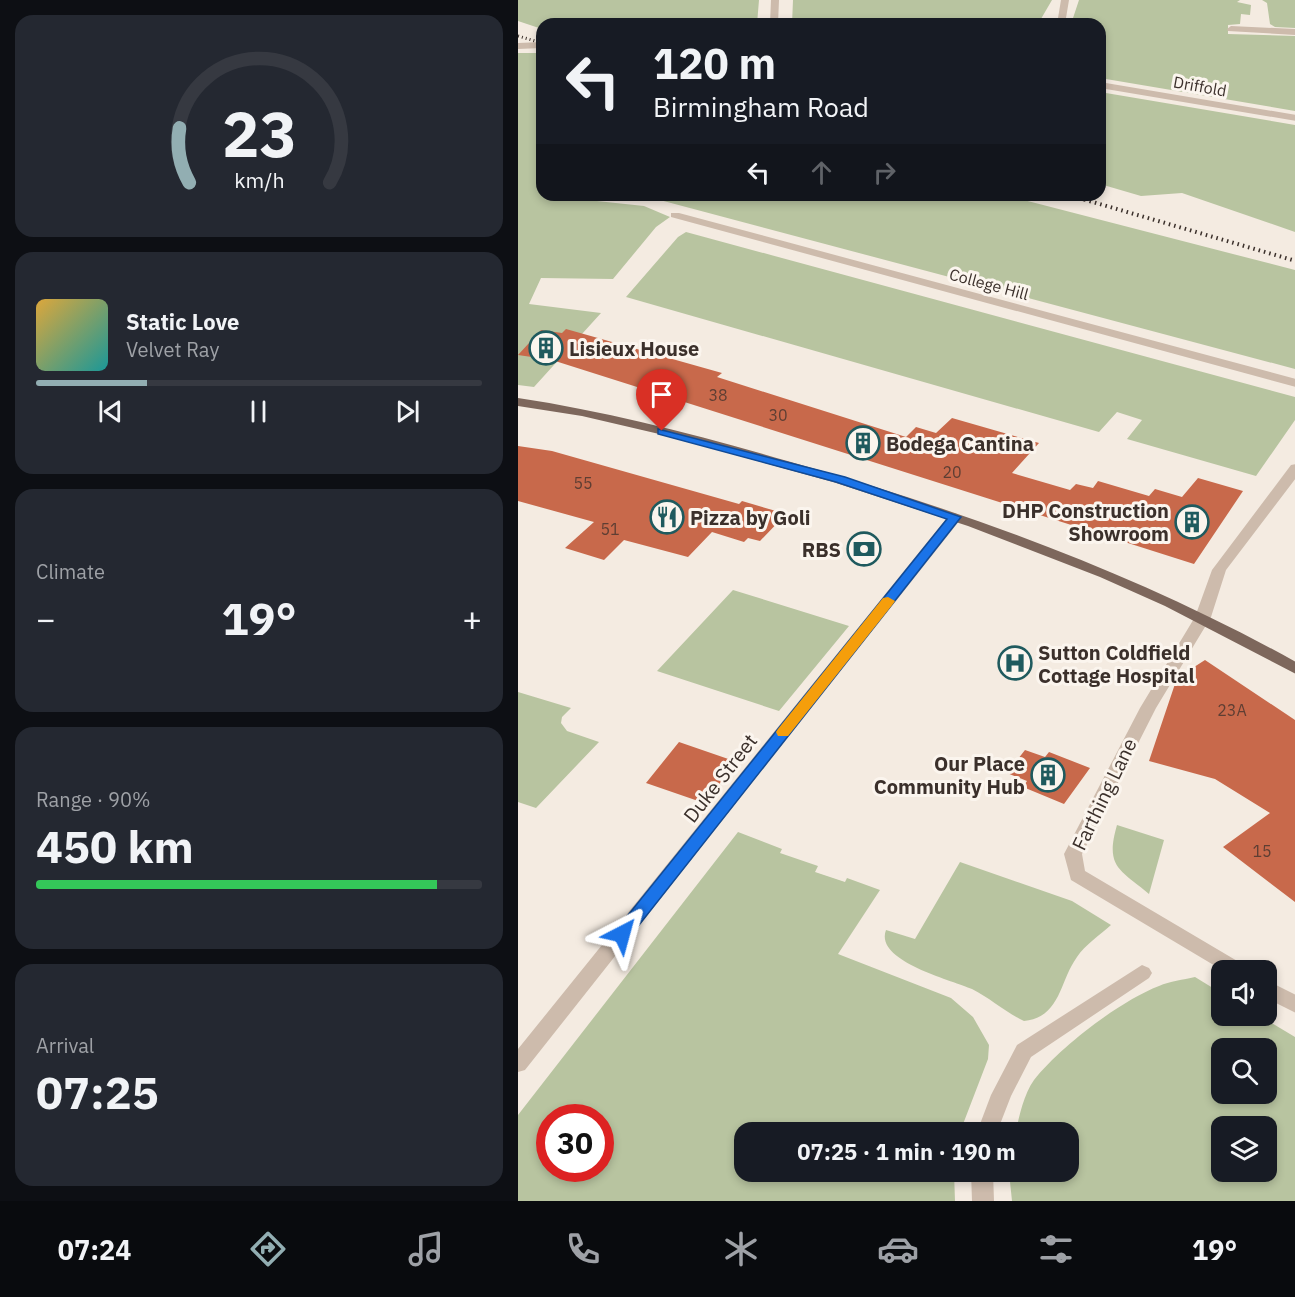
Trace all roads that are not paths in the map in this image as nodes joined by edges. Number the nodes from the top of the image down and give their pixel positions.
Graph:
1 (775, 0) edge
2 (1065, 0) edge
3 (774, 18) edge
4 (1062, 18) edge
5 (1231, 29) dead end
6 (1295, 32) edge
7 (536, 45) edge
8 (518, 46) edge
9 (1106, 86) edge
10 (1295, 118) edge
11 (675, 215) dead end
12 (1295, 382) edge
13 (518, 402) edge
14 (1295, 468) edge
15 (955, 517) junction
16 (1203, 617) junction
17 (1295, 669) edge
18 (1220, 960) edge
19 (1142, 973) dead end
20 (1277, 994) edge
21 (1295, 1005) edge
22 (518, 1064) edge
23 (991, 1122) edge
24 (982, 1182) edge
25 (983, 1201) edge

1 - 3 street
2 - 4 street
5 - 6 street
7 - 8 street
9 - 10 street, Driffold
11 - 12 street, College Hill
13 - 15 main road
14 - 16 street, Farthing Lane
15 - 16 main road
15 - 22 street, Duke Street
16 - 17 main road
16 - 18 street, Farthing Lane
19 - 23 street
20 - 21 street
24 - 25 street

